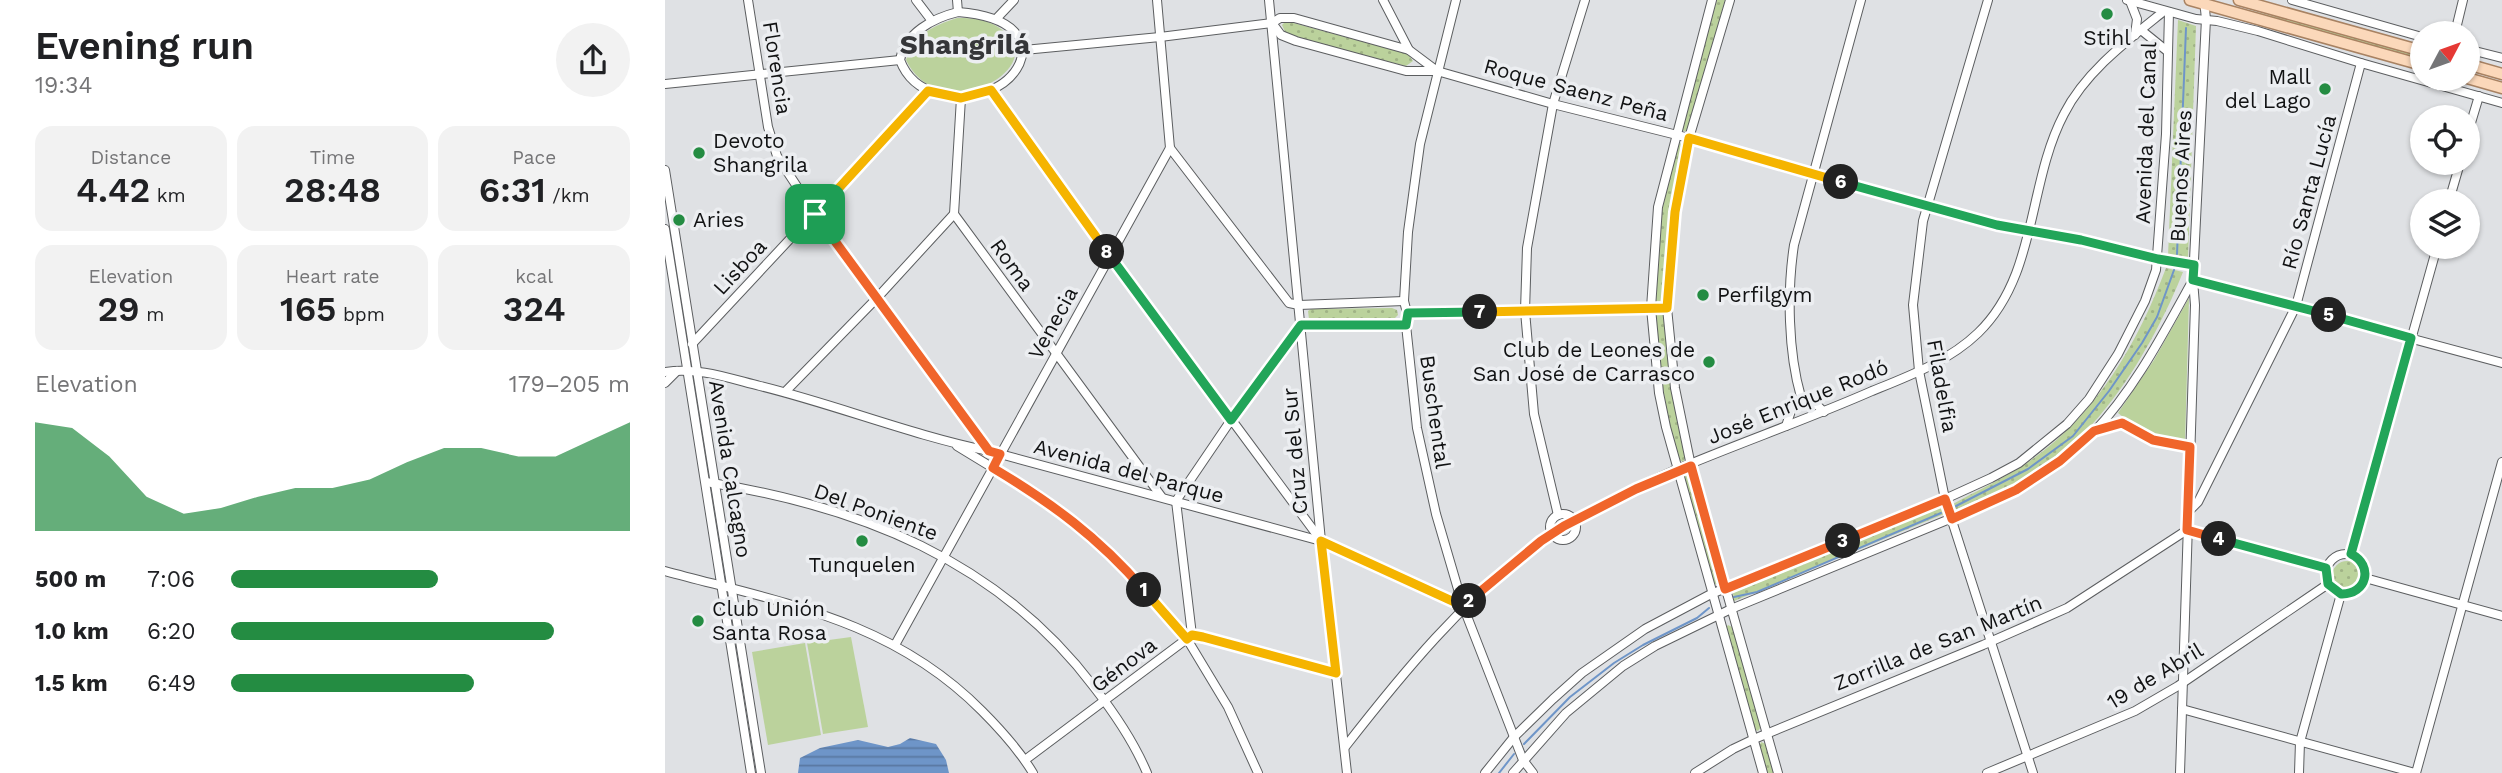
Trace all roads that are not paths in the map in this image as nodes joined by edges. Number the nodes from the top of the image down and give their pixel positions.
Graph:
1 (748, 0) edge
2 (916, 0) edge
3 (957, 0) edge
4 (1014, 0) edge
5 (1157, 0) edge
6 (1269, 0) edge
7 (1383, 0) edge
8 (1456, 0) edge
9 (1585, 0) edge
10 (1712, 0) edge
11 (1730, 0) edge
12 (1861, 0) edge
13 (1988, 0) edge
14 (2190, 0) edge
15 (2239, 0) edge
16 (2292, 0) edge
17 (2463, 0) edge
18 (2128, 1) edge
19 (2205, 2) edge
20 (2166, 11) junction
21 (958, 12) junction
22 (997, 18) junction
23 (2206, 19) junction
24 (932, 21) junction
25 (2458, 21) edge
26 (1272, 23) junction
27 (2271, 23) junction
28 (2257, 31) junction
29 (2138, 32) junction
30 (2410, 34) edge
31 (1160, 37) junction
32 (2410, 48) edge
33 (1024, 50) junction
34 (1409, 50) junction
35 (2167, 51) junction
36 (2480, 52) edge
37 (2502, 58) edge
38 (900, 60) junction
39 (2410, 62) edge
40 (2361, 63) junction
41 (2480, 68) edge
42 (1437, 71) junction
43 (759, 74) junction
44 (2502, 74) edge
45 (2480, 82) edge
46 (665, 84) edge
47 (2502, 88) edge
48 (991, 90) junction
49 (928, 91) junction
50 (2479, 96) junction
51 (961, 98) junction
52 (2502, 103) edge
53 (1553, 104) junction
54 (2476, 105) edge
55 (1676, 135) junction
56 (1689, 138) junction
57 (1170, 148) junction
58 (665, 170) edge
59 (1812, 174) junction
60 (1927, 207) junction
61 (815, 214) junction
62 (954, 214) junction
63 (665, 229) edge
64 (2029, 230) junction
65 (1111, 257) junction
66 (2158, 259) junction
67 (2434, 259) edge
68 (2194, 265) junction
69 (2193, 280) junction
70 (665, 282) edge
71 (675, 290) junction
72 (877, 298) junction
73 (1405, 302) junction
74 (1299, 305) junction
75 (2296, 306) junction
76 (1667, 308) junction
77 (1651, 309) junction
78 (1525, 311) junction
79 (1408, 313) junction
80 (1301, 325) junction
81 (1406, 325) junction
82 (2411, 338) junction
83 (692, 344) junction
84 (1056, 355) junction
85 (2502, 363) edge
86 (692, 370) junction
87 (677, 371) junction
88 (1919, 371) junction
89 (665, 372) edge
90 (665, 383) edge
91 (785, 392) junction
92 (1801, 397) junction
93 (1824, 412) junction
94 (1231, 420) junction
95 (1786, 426) junction
96 (2094, 431) junction
97 (951, 443) junction
98 (2190, 447) junction
99 (989, 451) junction
100 (1000, 454) junction
101 (2502, 462) edge
102 (1691, 466) junction
103 (993, 468) junction
104 (1676, 470) junction
105 (710, 483) junction
106 (1161, 497) junction
107 (1945, 499) junction
108 (1176, 501) junction
109 (2187, 513) junction
110 (1558, 514) junction
111 (1952, 519) junction
112 (1574, 521) junction
113 (2187, 530) junction
114 (1552, 534) junction
115 (1321, 541) junction
116 (2351, 554) junction
117 (943, 555) junction
118 (2326, 568) junction
119 (665, 570) edge
120 (2365, 578) junction
121 (2328, 584) junction
122 (722, 586) junction
123 (731, 589) junction
124 (1725, 589) junction
125 (1711, 594) junction
126 (2341, 594) junction
127 (2463, 605) junction
128 (1463, 606) junction
129 (1731, 609) junction
130 (1717, 615) junction
131 (2502, 616) edge
132 (1190, 637) junction
133 (1991, 642) junction
134 (895, 645) junction
135 (1336, 673) junction
136 (2183, 681) junction
137 (1105, 701) junction
138 (2182, 709) junction
139 (1767, 733) junction
140 (1514, 737) junction
141 (1754, 739) junction
142 (2300, 742) junction
143 (1345, 747) junction
144 (2028, 756) junction
145 (1025, 760) junction
146 (1523, 760) junction
147 (751, 773) edge
148 (761, 773) edge
149 (1033, 773) edge
150 (1147, 773) edge
151 (1258, 773) edge
152 (1347, 773) edge
153 (1485, 773) edge
154 (1513, 773) edge
155 (1532, 773) edge
156 (1695, 773) edge
157 (1763, 773) edge
158 (1778, 773) edge
159 (1987, 773) edge
160 (2033, 773) edge
161 (2180, 773) edge
162 (2299, 773) edge
163 (2415, 773) edge

1 - 43 street, Florencia
2 - 24 street
3 - 21 street
4 - 22 street
5 - 31 street
6 - 26 street, Cruz del Sur
7 - 34 street
8 - 42 street, Buschental
9 - 53 street
10 - 55 street
11 - 56 street
12 - 59 street
13 - 60 street, Filadelfia
14 - 19 main road
15 - 32 main road
16 - 30 street
17 - 25 street
18 - 20 street
18 - 29 street
19 - 23 street, Buenos Aires
19 - 27 main road
20 - 23 street
20 - 29 street, José Enrique Rodó
20 - 35 street, Avenida del Canal
21 - 22 street
21 - 24 street
22 - 33 street
23 - 28 street
23 - 68 street, Buenos Aires
24 - 38 street
26 - 31 street, Roque Saenz Peña
26 - 34 street, Roque Saenz Peña
26 - 42 street, Roque Saenz Peña
26 - 74 street, Cruz del Sur
27 - 28 street
27 - 39 main road
28 - 40 street
29 - 35 street
29 - 64 street, José Enrique Rodó
31 - 33 street, Roque Saenz Peña
31 - 57 street
33 - 48 street
34 - 42 street, Roque Saenz Peña
35 - 66 street, Avenida del Canal
36 - 37 street
38 - 43 street
38 - 49 street
40 - 50 street
40 - 75 street, Río Santa Lucía
41 - 44 main road
42 - 53 street, Roque Saenz Peña
42 - 73 street, Buschental
43 - 46 street
43 - 61 street, Florencia
45 - 47 main road
48 - 51 street
48 - 65 street
49 - 51 street
49 - 61 street, Lisboa
50 - 52 street
50 - 54 street
51 - 62 street
53 - 55 street, Roque Saenz Peña
53 - 78 street
55 - 56 street, Roque Saenz Peña
55 - 77 street
56 - 59 street, Roque Saenz Peña
56 - 76 street
57 - 65 street, Venecia
57 - 74 street
58 - 83 street, Avenida Calcagno
59 - 60 street, Roque Saenz Peña
59 - 92 street
60 - 64 street, Roque Saenz Peña
60 - 88 street, Filadelfia
61 - 72 street, Florencia
61 - 83 street, Lisboa
62 - 72 street
62 - 84 street, Roma
63 - 71 street, Avenida Calcagno
64 - 66 street, Roque Saenz Peña
64 - 88 street, José Enrique Rodó
65 - 84 street, Venecia
65 - 94 street
66 - 68 street, Roque Saenz Peña
66 - 107 street, Avenida del Canal
67 - 82 street
68 - 69 street, Buenos Aires
69 - 75 street
69 - 96 street
69 - 98 street, Buenos Aires
70 - 71 street
71 - 86 street, Avenida Calcagno
72 - 91 street
72 - 99 street, Florencia
73 - 74 street
73 - 79 street, Buschental
74 - 80 street, Cruz del Sur
75 - 82 street
75 - 109 street, Río Santa Lucía
76 - 77 street
76 - 102 street
77 - 78 street
77 - 104 street
78 - 79 street
78 - 110 street
79 - 81 street, Buschental
80 - 81 street
80 - 94 street
80 - 115 street, Cruz del Sur
81 - 128 street, Buschental
82 - 85 street
82 - 116 street
83 - 86 street, Avenida Calcagno
84 - 100 street, Venecia
84 - 106 street, Roma
86 - 87 street, Avenida del Parque
86 - 91 street, Avenida del Parque
86 - 105 street, Avenida Calcagno
87 - 89 street, Avenida del Parque
87 - 90 street
88 - 93 street, José Enrique Rodó
88 - 107 street, Filadelfia
91 - 97 street, Avenida del Parque
92 - 93 street
92 - 95 street
93 - 95 street, José Enrique Rodó
94 - 108 street
94 - 115 street
95 - 102 street, José Enrique Rodó
96 - 98 street
96 - 111 street
97 - 99 street, Avenida del Parque
97 - 103 street
98 - 109 street, Buenos Aires
99 - 100 street, Avenida del Parque
100 - 103 street, Venecia
100 - 106 street, Avenida del Parque
101 - 127 street
102 - 104 street, José Enrique Rodó
102 - 124 street
103 - 117 street, Venecia
103 - 132 street
104 - 112 street, José Enrique Rodó
104 - 125 street
105 - 117 street, Del Poniente
105 - 122 street, Avenida Calcagno
105 - 123 street, Avenida Calcagno
106 - 108 street, Avenida del Parque
107 - 111 street, Filadelfia
107 - 124 street, Avenida del Canal
108 - 115 street, Avenida del Parque
108 - 132 street
109 - 113 street, Buenos Aires
110 - 112 street
110 - 114 street
111 - 129 street
111 - 133 street, Filadelfia
112 - 114 street, José Enrique Rodó
113 - 118 street
113 - 133 street, Zorrilla de San Martín
113 - 136 street, Buenos Aires
114 - 128 street, José Enrique Rodó
115 - 128 street, Avenida del Parque
115 - 135 street, Cruz del Sur
116 - 118 street
116 - 120 street
117 - 134 street, Venecia
117 - 137 street, Del Poniente
118 - 121 street
119 - 122 street
120 - 126 street
120 - 127 street
121 - 126 street
121 - 136 street, 19 de Abril
122 - 123 street
122 - 147 street, Avenida Calcagno
123 - 134 street
123 - 148 street, Avenida Calcagno
124 - 125 street, Avenida del Canal
124 - 129 street
125 - 130 street
125 - 140 street, Avenida del Canal
126 - 142 street
127 - 131 street
127 - 163 street
128 - 140 street, Buschental
128 - 143 street, José Enrique Rodó
129 - 130 street
129 - 139 street
130 - 141 street
130 - 146 street
132 - 135 street
132 - 137 street, Génova
132 - 151 street
133 - 139 street, Zorrilla de San Martín
133 - 144 street, Filadelfia
134 - 145 street
135 - 143 street, Cruz del Sur
136 - 138 street, Buenos Aires
136 - 144 street, 19 de Abril
137 - 145 street, Génova
137 - 150 street, Del Poniente
138 - 142 street
138 - 161 street, Buenos Aires
139 - 141 street, Zorrilla de San Martín
139 - 158 street
140 - 146 street, Buschental
140 - 153 street, Avenida del Canal
141 - 156 street, Zorrilla de San Martín
141 - 157 street
142 - 162 street
142 - 163 street
143 - 152 street, Cruz del Sur
144 - 159 street, 19 de Abril
144 - 160 street, Filadelfia
145 - 149 street
146 - 154 street
146 - 155 street, Buschental

